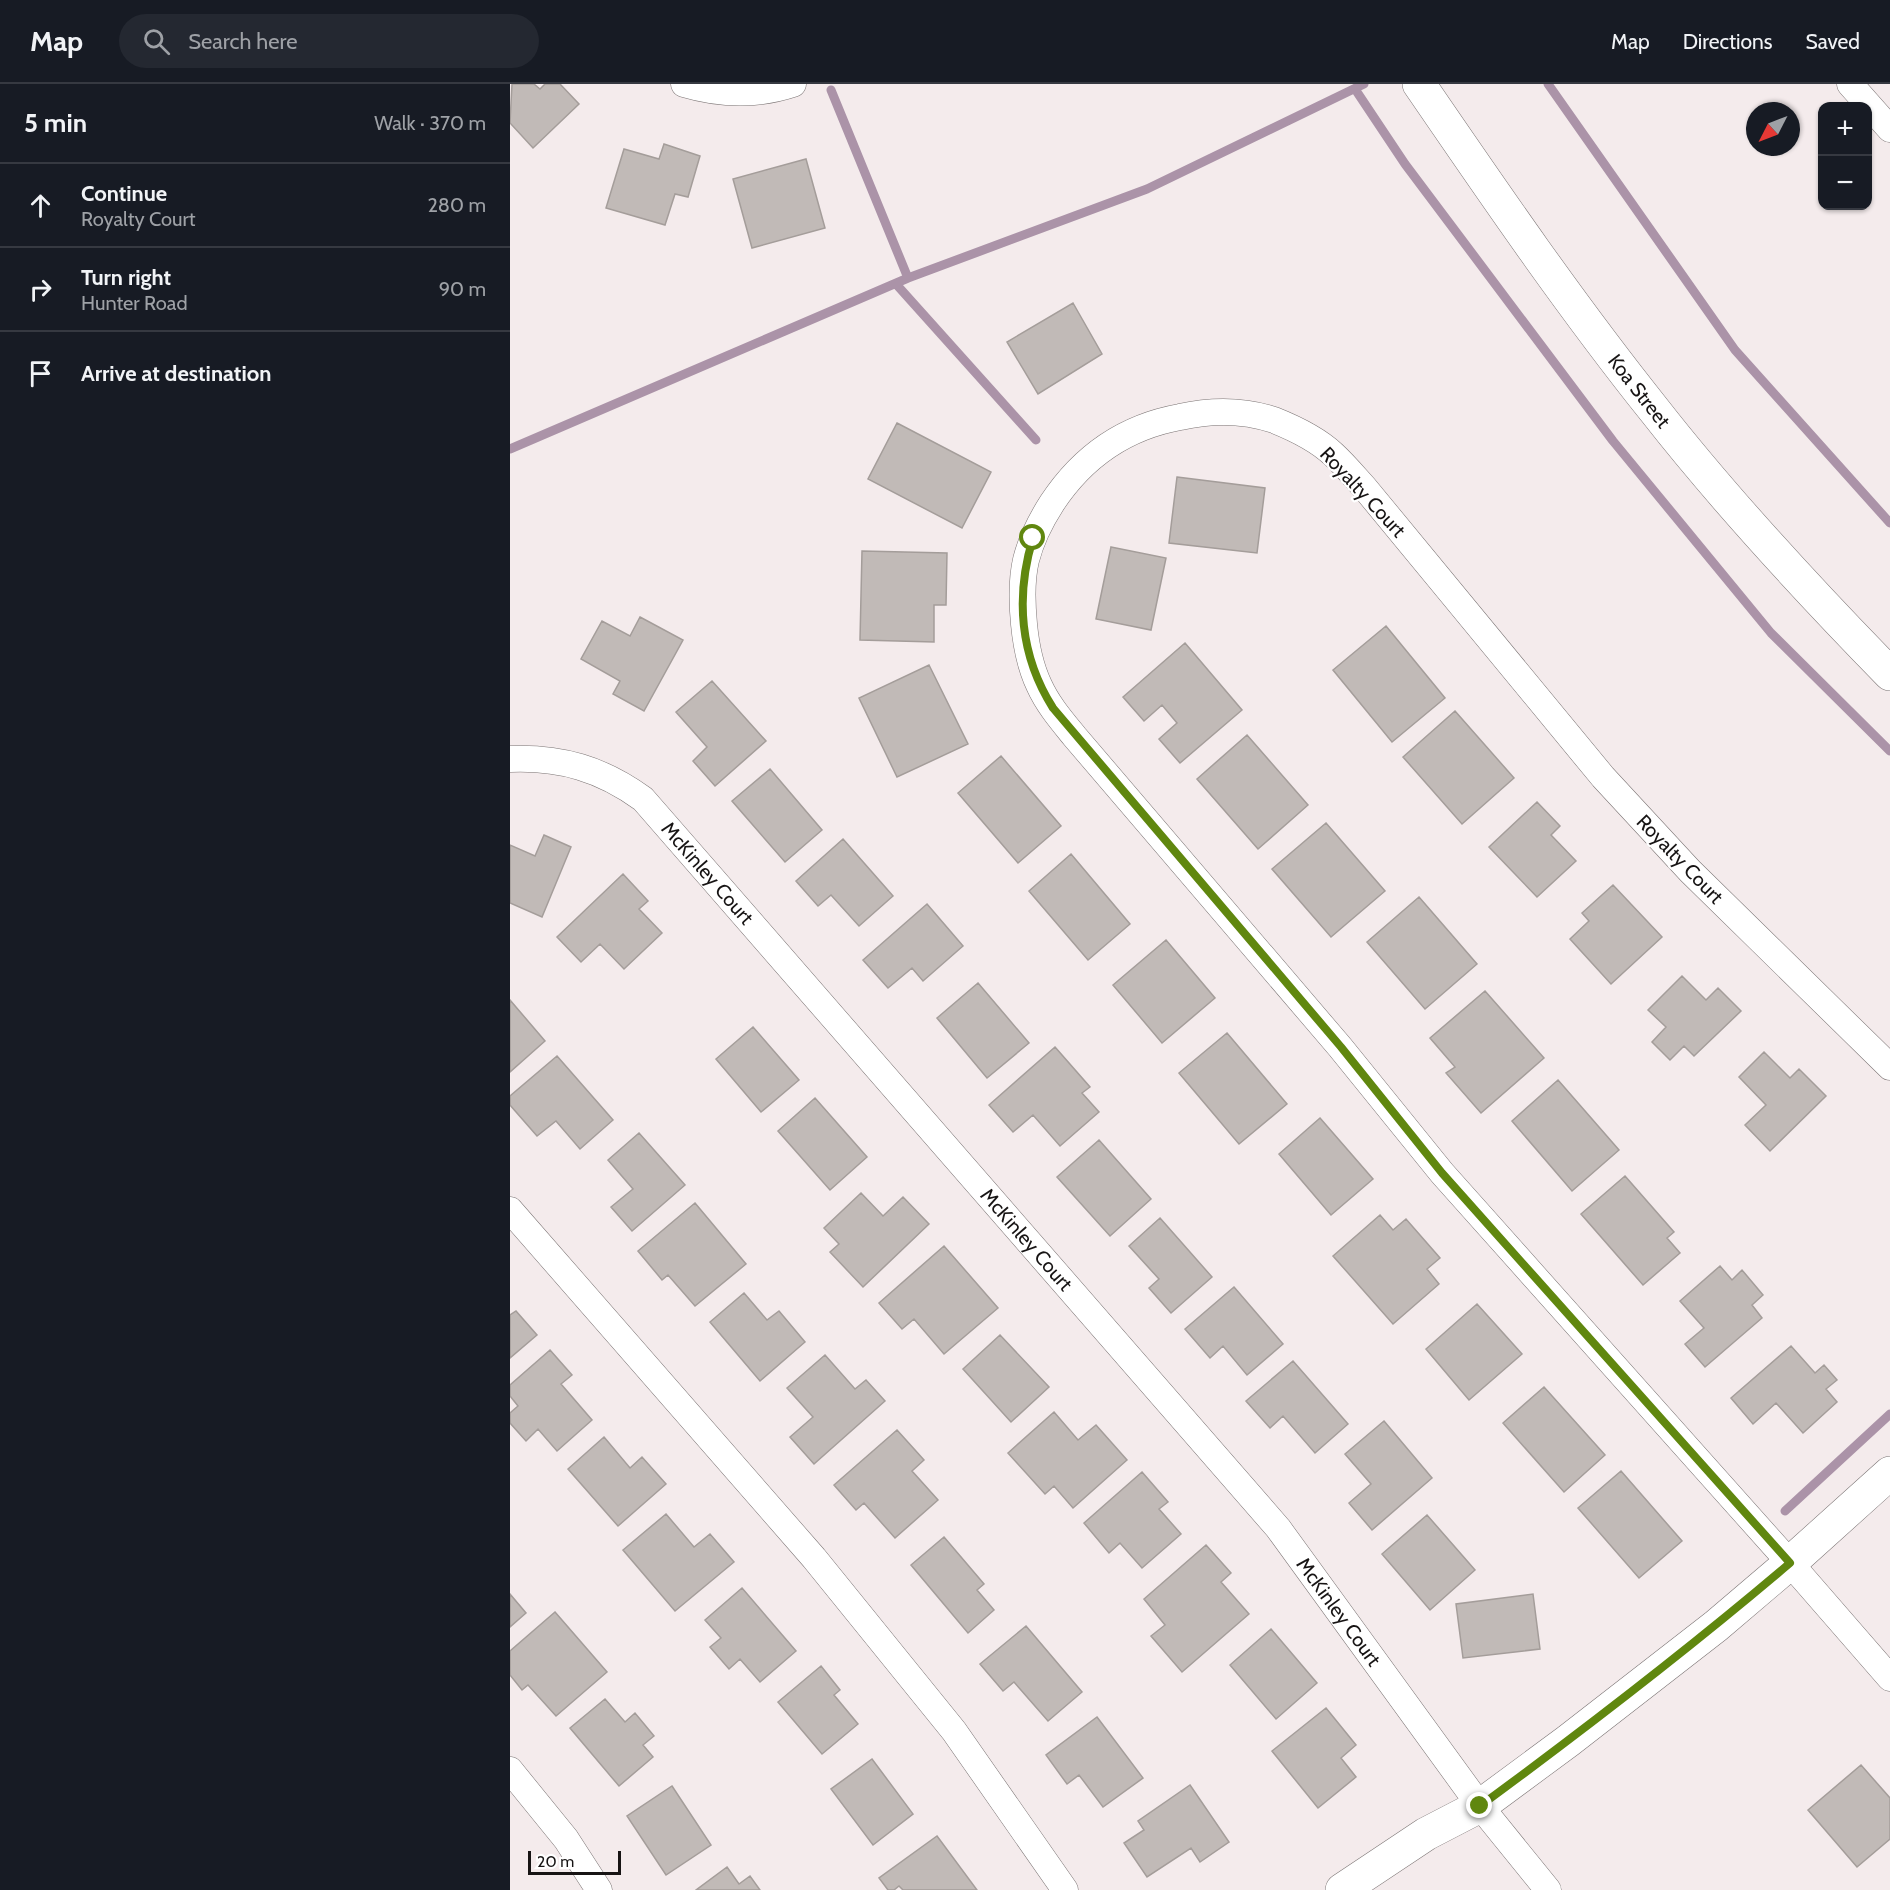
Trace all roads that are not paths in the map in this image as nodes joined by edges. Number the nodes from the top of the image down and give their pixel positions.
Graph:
1 (684, 84) edge
2 (793, 84) edge
3 (1419, 84) edge
4 (1850, 84) edge
5 (1890, 129) edge
6 (1890, 674) edge
7 (510, 759) edge
8 (1890, 1067) edge
9 (510, 1210) edge
10 (1890, 1473) edge
11 (1790, 1563) junction
12 (1890, 1678) edge
13 (510, 1770) edge
14 (1480, 1806) junction
15 (599, 1890) edge
16 (1065, 1890) edge
17 (1342, 1890) edge
18 (1548, 1890) edge

1 - 2 street
3 - 6 main road, Koa Street
4 - 5 street
7 - 14 street, McKinley Court
8 - 11 street, Royalty Court
9 - 16 street
10 - 11 main road
11 - 12 street, Royalty Court
11 - 14 main road
13 - 15 street
14 - 17 main road
14 - 18 street, McKinley Court

